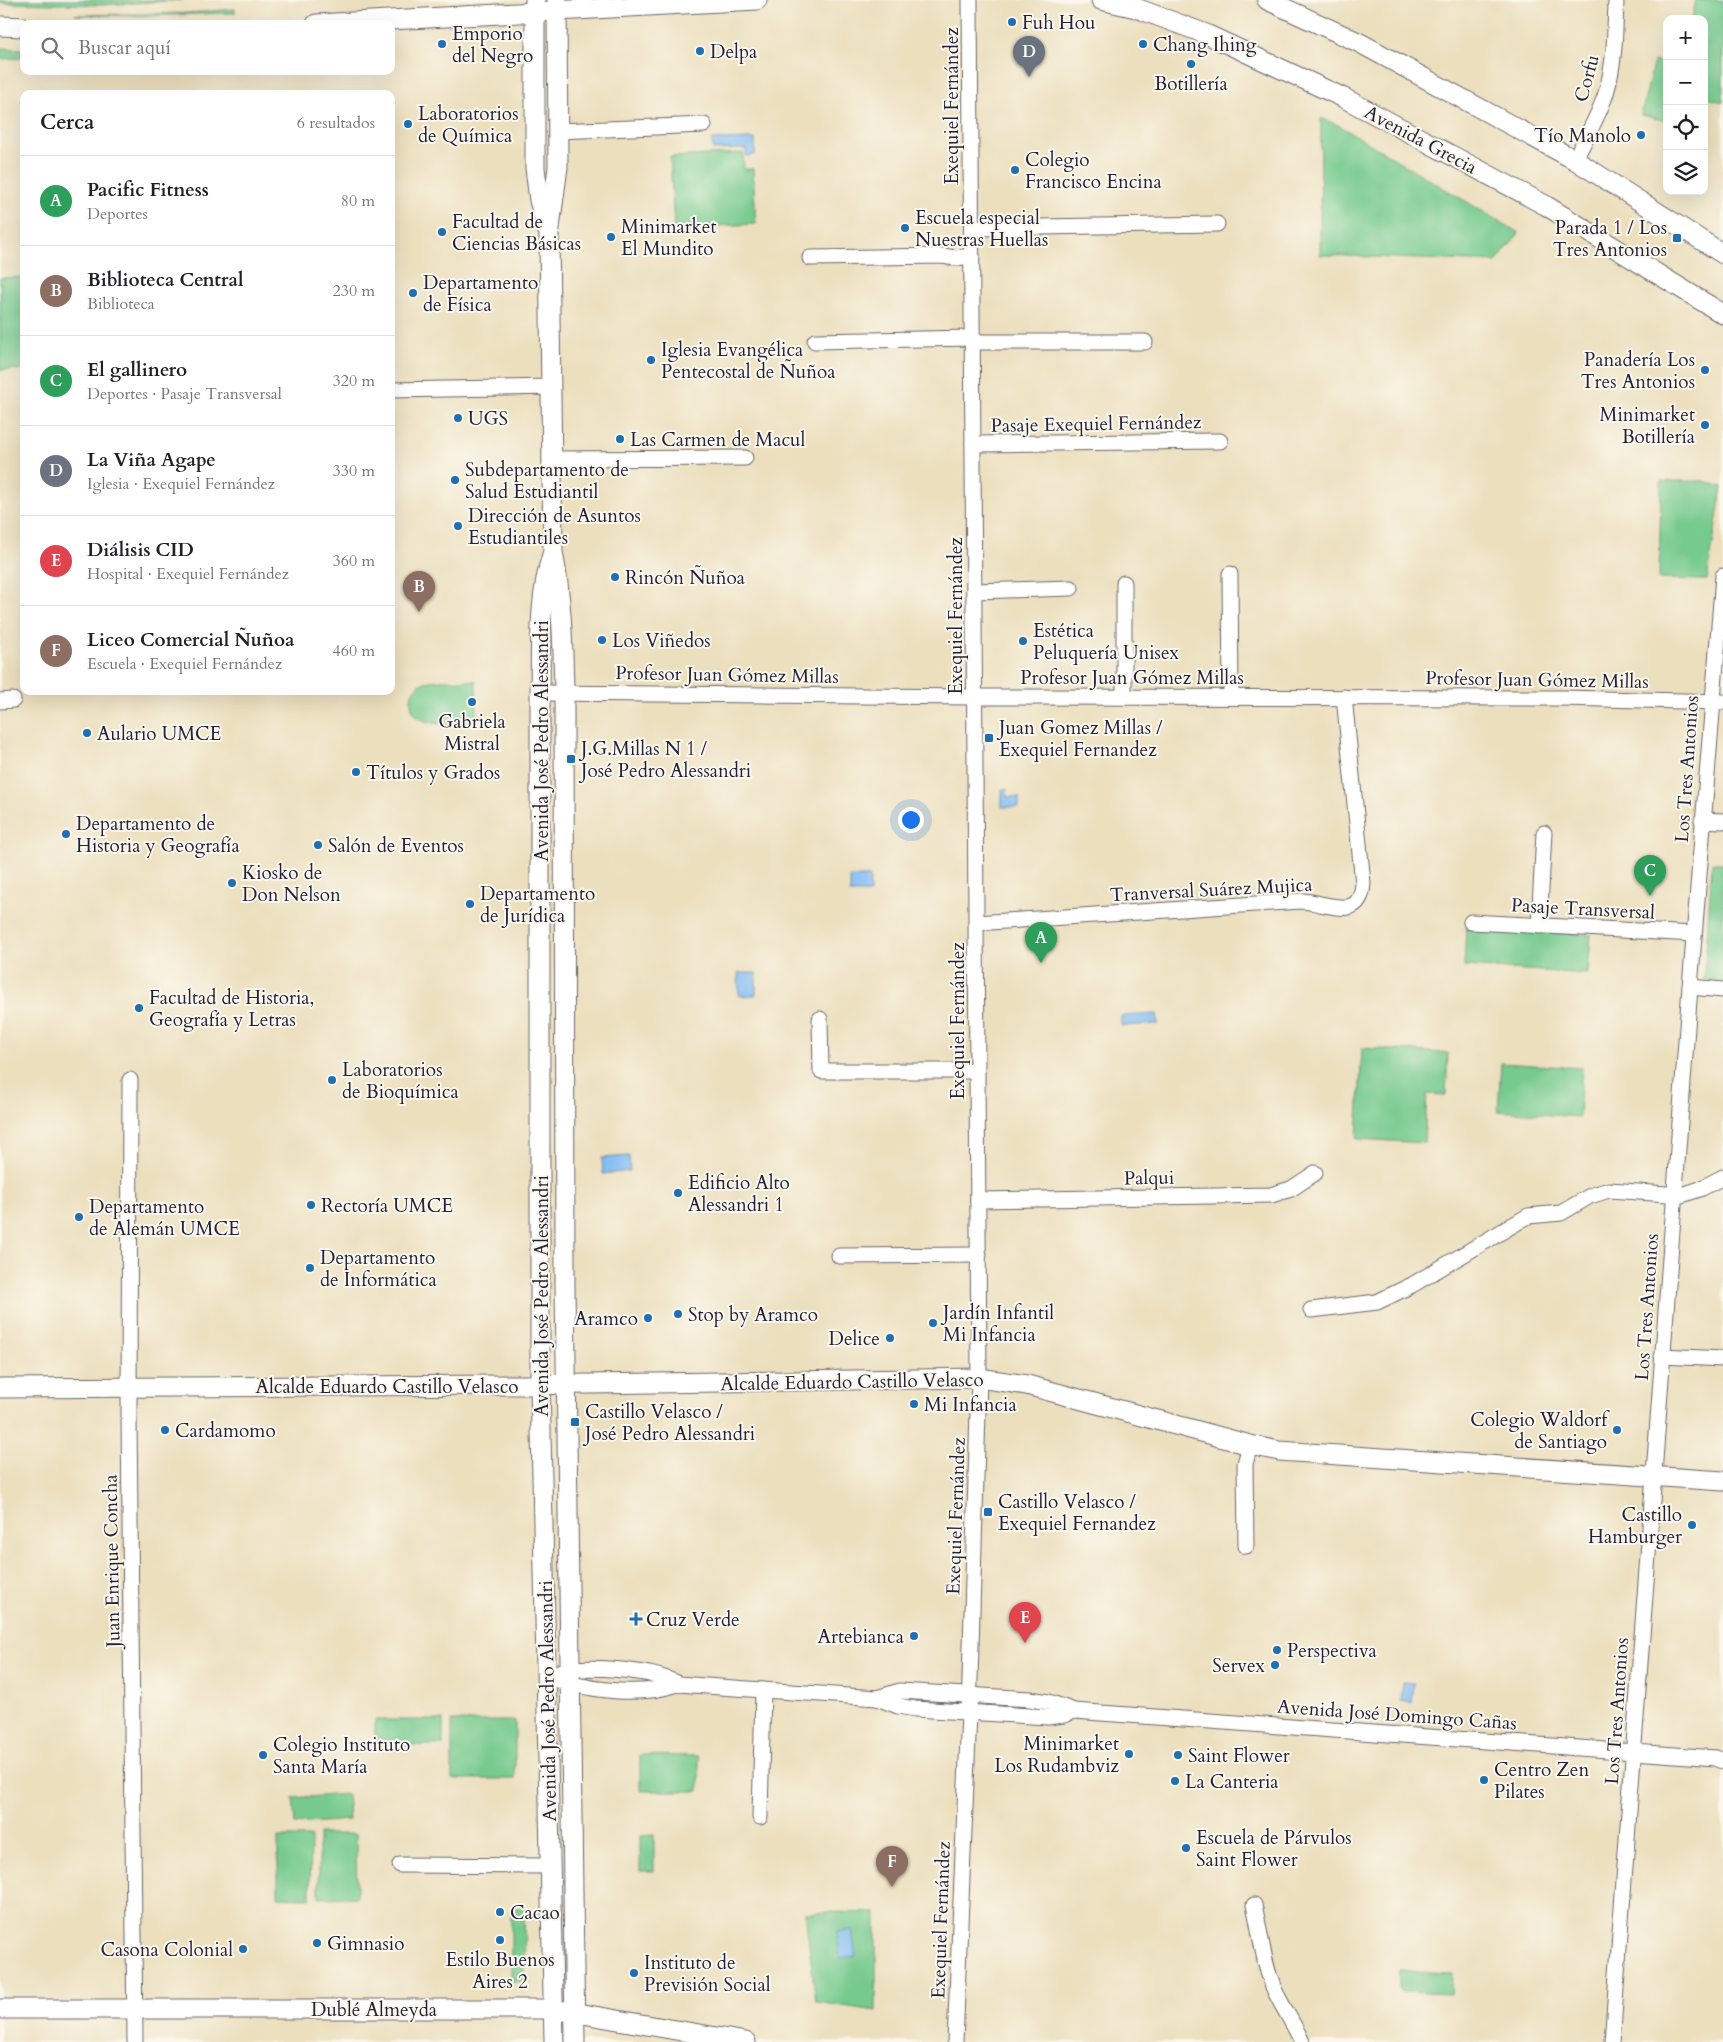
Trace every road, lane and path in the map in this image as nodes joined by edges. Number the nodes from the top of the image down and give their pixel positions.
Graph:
1 (756, 0) edge
2 (970, 0) edge
3 (1101, 0) edge
4 (1267, 0) edge
5 (1616, 0) edge
6 (557, 5) edge
7 (535, 6) edge
8 (365, 20) edge
9 (0, 26) edge
10 (20, 27) edge
11 (704, 125) dead end
12 (558, 131) junction
13 (1575, 160) junction
14 (1217, 224) dead end
15 (972, 228) junction
16 (549, 236) junction
17 (1723, 254) edge
18 (972, 256) junction
19 (810, 258) dead end
20 (1723, 314) edge
21 (973, 340) junction
22 (815, 341) dead end
23 (1145, 342) dead end
24 (551, 387) junction
25 (395, 390) edge
26 (1220, 441) dead end
27 (973, 444) junction
28 (745, 458) dead end
29 (552, 459) junction
30 (553, 552) junction
31 (1230, 574) dead end
32 (1723, 576) edge
33 (1124, 583) dead end
34 (1071, 588) dead end
35 (974, 591) junction
36 (540, 692) junction
37 (564, 692) junction
38 (975, 697) junction
39 (1124, 697) junction
40 (1231, 697) junction
41 (1344, 697) junction
42 (1717, 702) edge
43 (1702, 820) junction
44 (1723, 821) edge
45 (1544, 833) dead end
46 (1471, 922) dead end
47 (976, 923) junction
48 (1539, 926) junction
49 (1694, 934) junction
50 (1690, 987) junction
51 (1723, 990) edge
52 (820, 1020) dead end
53 (977, 1071) junction
54 (130, 1080) dead end
55 (1315, 1173) dead end
56 (1723, 1177) edge
57 (1674, 1196) junction
58 (978, 1200) junction
59 (979, 1255) junction
60 (839, 1256) dead end
61 (1311, 1310) dead end
62 (1662, 1356) junction
63 (1723, 1359) edge
64 (979, 1378) junction
65 (540, 1384) junction
66 (567, 1384) junction
67 (129, 1387) junction
68 (0, 1388) edge
69 (1250, 1445) junction
70 (1654, 1476) junction
71 (1723, 1481) edge
72 (1246, 1546) dead end
73 (546, 1676) junction
74 (571, 1677) junction
75 (763, 1690) junction
76 (969, 1695) junction
77 (877, 1698) junction
78 (1074, 1711) junction
79 (969, 1713) junction
80 (1633, 1752) junction
81 (1721, 1758) edge
82 (760, 1818) dead end
83 (400, 1865) dead end
84 (551, 1866) junction
85 (1254, 1905) dead end
86 (135, 2008) junction
87 (0, 2009) edge
88 (554, 2009) junction
89 (575, 2012) junction
90 (135, 2042) edge
91 (554, 2042) edge
92 (575, 2042) edge
93 (746, 2042) edge
94 (955, 2042) edge
95 (1302, 2042) edge
96 (1612, 2042) edge

1 - 6 main road
2 - 15 street, Exequiel Fernández
3 - 20 main road, Avenida Grecia
4 - 13 main road
5 - 13 street, Corfu
6 - 7 main road
6 - 12 main road, Avenida José Pedro Alessandri
7 - 8 main road
7 - 16 main road, Avenida José Pedro Alessandri
9 - 10 main road
11 - 12 street
12 - 16 main road, Avenida José Pedro Alessandri
13 - 17 main road
14 - 15 street
15 - 18 street, Exequiel Fernández
16 - 24 main road, Avenida José Pedro Alessandri
18 - 19 street
18 - 21 street, Exequiel Fernández
21 - 22 street
21 - 23 street
21 - 27 street, Exequiel Fernández
24 - 25 street
24 - 29 main road, Avenida José Pedro Alessandri
26 - 27 street, Pasaje Exequiel Fernández
27 - 35 street, Exequiel Fernández
28 - 29 street
29 - 30 main road, Avenida José Pedro Alessandri
30 - 36 main road, Avenida José Pedro Alessandri
30 - 37 main road, Avenida José Pedro Alessandri
31 - 40 street
32 - 42 street, Los Tres Antonios
33 - 39 street
34 - 35 street
35 - 38 street, Exequiel Fernández
36 - 37 street, Profesor Juan Gómez Millas
36 - 65 main road, Avenida José Pedro Alessandri
37 - 38 street, Profesor Juan Gómez Millas
37 - 66 main road, Avenida José Pedro Alessandri
38 - 39 street, Profesor Juan Gómez Millas
38 - 47 street, Exequiel Fernández
39 - 40 street, Profesor Juan Gómez Millas
40 - 41 street, Profesor Juan Gómez Millas
41 - 42 street, Profesor Juan Gómez Millas
41 - 47 street, Tranversal Suárez Mujica
42 - 43 street, Los Tres Antonios
43 - 44 street
43 - 49 street, Los Tres Antonios
45 - 48 street
46 - 48 street, Pasaje Transversal
47 - 53 street, Exequiel Fernández
48 - 49 street, Pasaje Transversal
49 - 50 street, Los Tres Antonios
50 - 51 street
50 - 57 street, Los Tres Antonios
52 - 53 street
53 - 58 street, Exequiel Fernández
54 - 67 street, Juan Enrique Concha
55 - 58 street, Palqui
56 - 57 street
57 - 61 street
57 - 62 street, Los Tres Antonios
58 - 59 street, Exequiel Fernández
59 - 60 street
59 - 64 street, Exequiel Fernández
62 - 63 street
62 - 70 street, Los Tres Antonios
64 - 66 main road, Alcalde Eduardo Castillo Velasco
64 - 69 main road, Alcalde Eduardo Castillo Velasco
64 - 76 street, Exequiel Fernández
65 - 66 main road, Alcalde Eduardo Castillo Velasco
65 - 67 main road, Alcalde Eduardo Castillo Velasco
65 - 73 main road, Avenida José Pedro Alessandri
66 - 74 main road, Avenida José Pedro Alessandri
67 - 68 main road, Alcalde Eduardo Castillo Velasco
67 - 86 street, Juan Enrique Concha
69 - 70 main road, Alcalde Eduardo Castillo Velasco
69 - 72 street
70 - 71 main road, Alcalde Eduardo Castillo Velasco
70 - 80 street, Los Tres Antonios
73 - 74 street, Avenida José Domingo Cañas
73 - 84 main road, Avenida José Pedro Alessandri
74 - 75 street, Avenida José Domingo Cañas
74 - 89 main road, Avenida José Pedro Alessandri
75 - 77 street, Avenida José Domingo Cañas
75 - 82 street
76 - 77 street, Avenida José Domingo Cañas
76 - 78 street, Avenida José Domingo Cañas
76 - 79 street, Exequiel Fernández
77 - 79 street, Avenida José Domingo Cañas
78 - 79 street, Avenida José Domingo Cañas
78 - 80 street, Avenida José Domingo Cañas
79 - 94 street, Exequiel Fernández
80 - 81 street, Avenida José Domingo Cañas
80 - 96 street, Los Tres Antonios
83 - 84 street
84 - 88 main road, Avenida José Pedro Alessandri
85 - 95 street
86 - 87 main road, Dublé Almeyda
86 - 88 main road, Dublé Almeyda
86 - 90 street, Juan Enrique Concha
88 - 89 main road, Dublé Almeyda
88 - 91 main road, Avenida José Pedro Alessandri
89 - 92 main road, Avenida José Pedro Alessandri
89 - 93 main road, Dublé Almeyda

